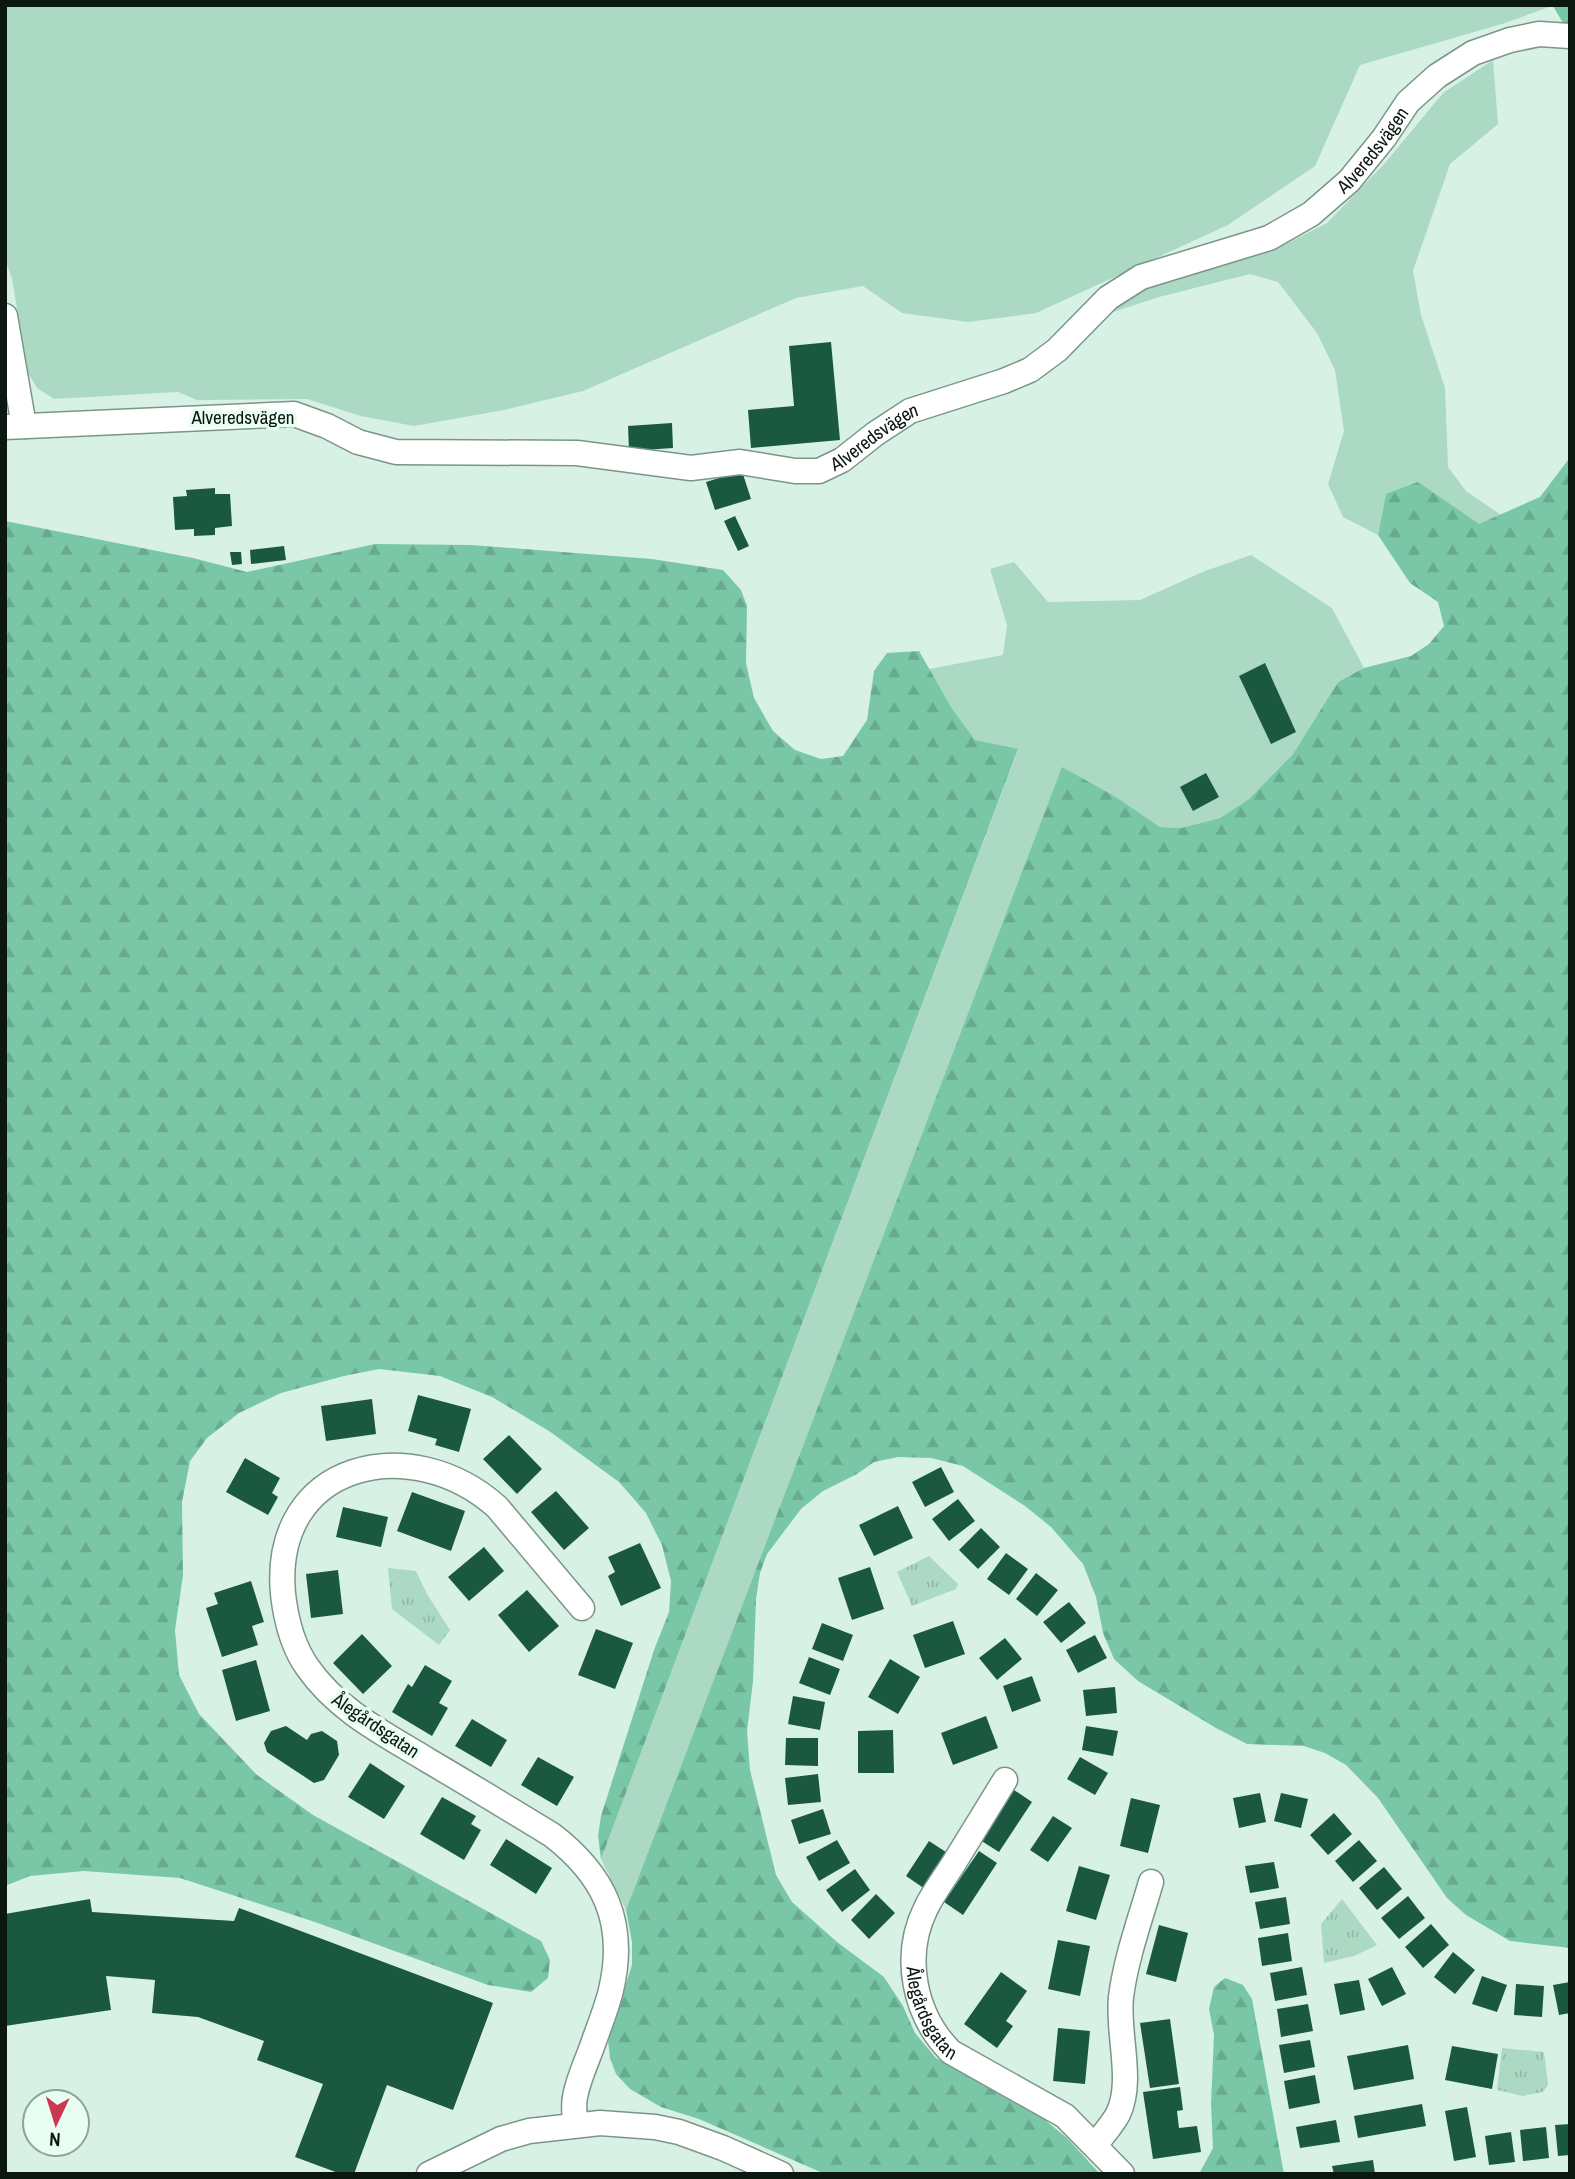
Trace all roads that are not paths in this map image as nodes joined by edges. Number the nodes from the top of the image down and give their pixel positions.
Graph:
1 (1570, 36) edge
2 (5, 316) edge
3 (15, 426) edge
4 (582, 1608) dead end
5 (1005, 1780) dead end
6 (1151, 1882) dead end
7 (575, 2124) junction
8 (1095, 2145) junction
9 (429, 2174) edge
10 (781, 2174) edge
11 (1122, 2174) edge

1 - 3 street, Alveredsvägen
2 - 3 street, Alveredsvägen
4 - 7 street, Ålegårdsgatan
5 - 8 street, Ålegårdsgatan
6 - 8 street
7 - 9 street
7 - 10 street
8 - 11 street, Ålegårdsgatan

